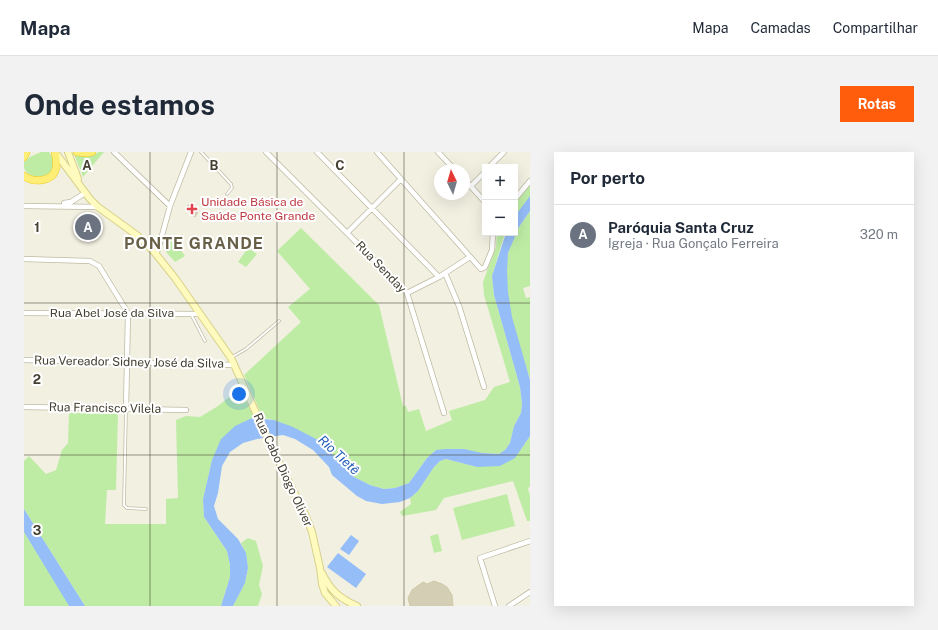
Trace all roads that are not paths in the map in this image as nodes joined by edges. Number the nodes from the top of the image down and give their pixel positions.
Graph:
1 (55, 152) edge
2 (68, 152) edge
3 (77, 152) edge
4 (92, 152) edge
5 (114, 152) edge
6 (191, 152) edge
7 (201, 152) edge
8 (266, 152) edge
9 (317, 152) edge
10 (377, 152) edge
11 (438, 152) edge
12 (504, 152) edge
13 (449, 164) edge
14 (492, 164) edge
15 (482, 175) edge
16 (24, 176) edge
17 (401, 179) junction
18 (530, 181) edge
19 (471, 186) joint
20 (85, 193) junction
21 (228, 194) dead end
22 (518, 195) edge
23 (483, 200) edge
24 (24, 206) edge
25 (43, 206) junction
26 (170, 206) junction
27 (98, 207) junction
28 (371, 208) junction
29 (347, 233) junction
30 (493, 236) edge
31 (156, 252) junction
32 (470, 257) junction
33 (24, 259) edge
34 (445, 273) junction
35 (438, 277) junction
36 (407, 293) junction
37 (24, 313) edge
38 (128, 313) junction
39 (190, 313) junction
40 (200, 314) junction
41 (280, 321) dead end
42 (205, 341) dead end
43 (231, 358) junction
44 (24, 360) edge
45 (128, 362) junction
46 (235, 364) junction
47 (484, 387) dead end
48 (24, 407) edge
49 (126, 408) junction
50 (186, 410) dead end
51 (444, 413) dead end
52 (146, 509) dead end
53 (530, 541) edge
54 (320, 568) junction
55 (530, 592) edge
56 (336, 606) edge
57 (357, 606) edge
58 (495, 606) edge
59 (509, 606) edge

1 - 16 highway
1 - 20 main road
2 - 20 main road
3 - 4 highway
5 - 26 street
6 - 26 street
7 - 21 lane
8 - 29 street, Rua Senday
9 - 28 street
10 - 17 street
11 - 13 street
12 - 14 street
15 - 19 street
17 - 28 street
17 - 32 street
18 - 22 street
19 - 23 street
20 - 25 street
20 - 27 main road, Rua Cabo Diogo Oliver
24 - 25 street
25 - 27 street
26 - 31 street
27 - 31 main road, Rua Cabo Diogo Oliver
28 - 29 street
28 - 35 street
29 - 36 street, Rua Senday
30 - 32 street
31 - 40 main road, Rua Cabo Diogo Oliver
32 - 34 street
33 - 38 street
34 - 35 street
34 - 47 street
35 - 36 street
36 - 51 street, Rua Senday
37 - 38 street, Rua Abel José da Silva
38 - 39 street, Rua Abel José da Silva
38 - 45 street
39 - 40 street, Rua Abel José da Silva
39 - 42 lane
40 - 43 main road, Rua Cabo Diogo Oliver
41 - 43 lane
43 - 46 main road, Rua Cabo Diogo Oliver
44 - 45 street, Rua Vereador Sidney José da Silva
45 - 46 street, Rua Vereador Sidney José da Silva
45 - 49 street
46 - 54 main road, Rua Cabo Diogo Oliver
48 - 49 street, Rua Francisco Vilela
49 - 50 street, Rua Francisco Vilela
49 - 52 lane
53 - 58 street
54 - 56 main road, Rua Cabo Diogo Oliver
54 - 57 main road, Rua Cabo Diogo Oliver
55 - 59 street

